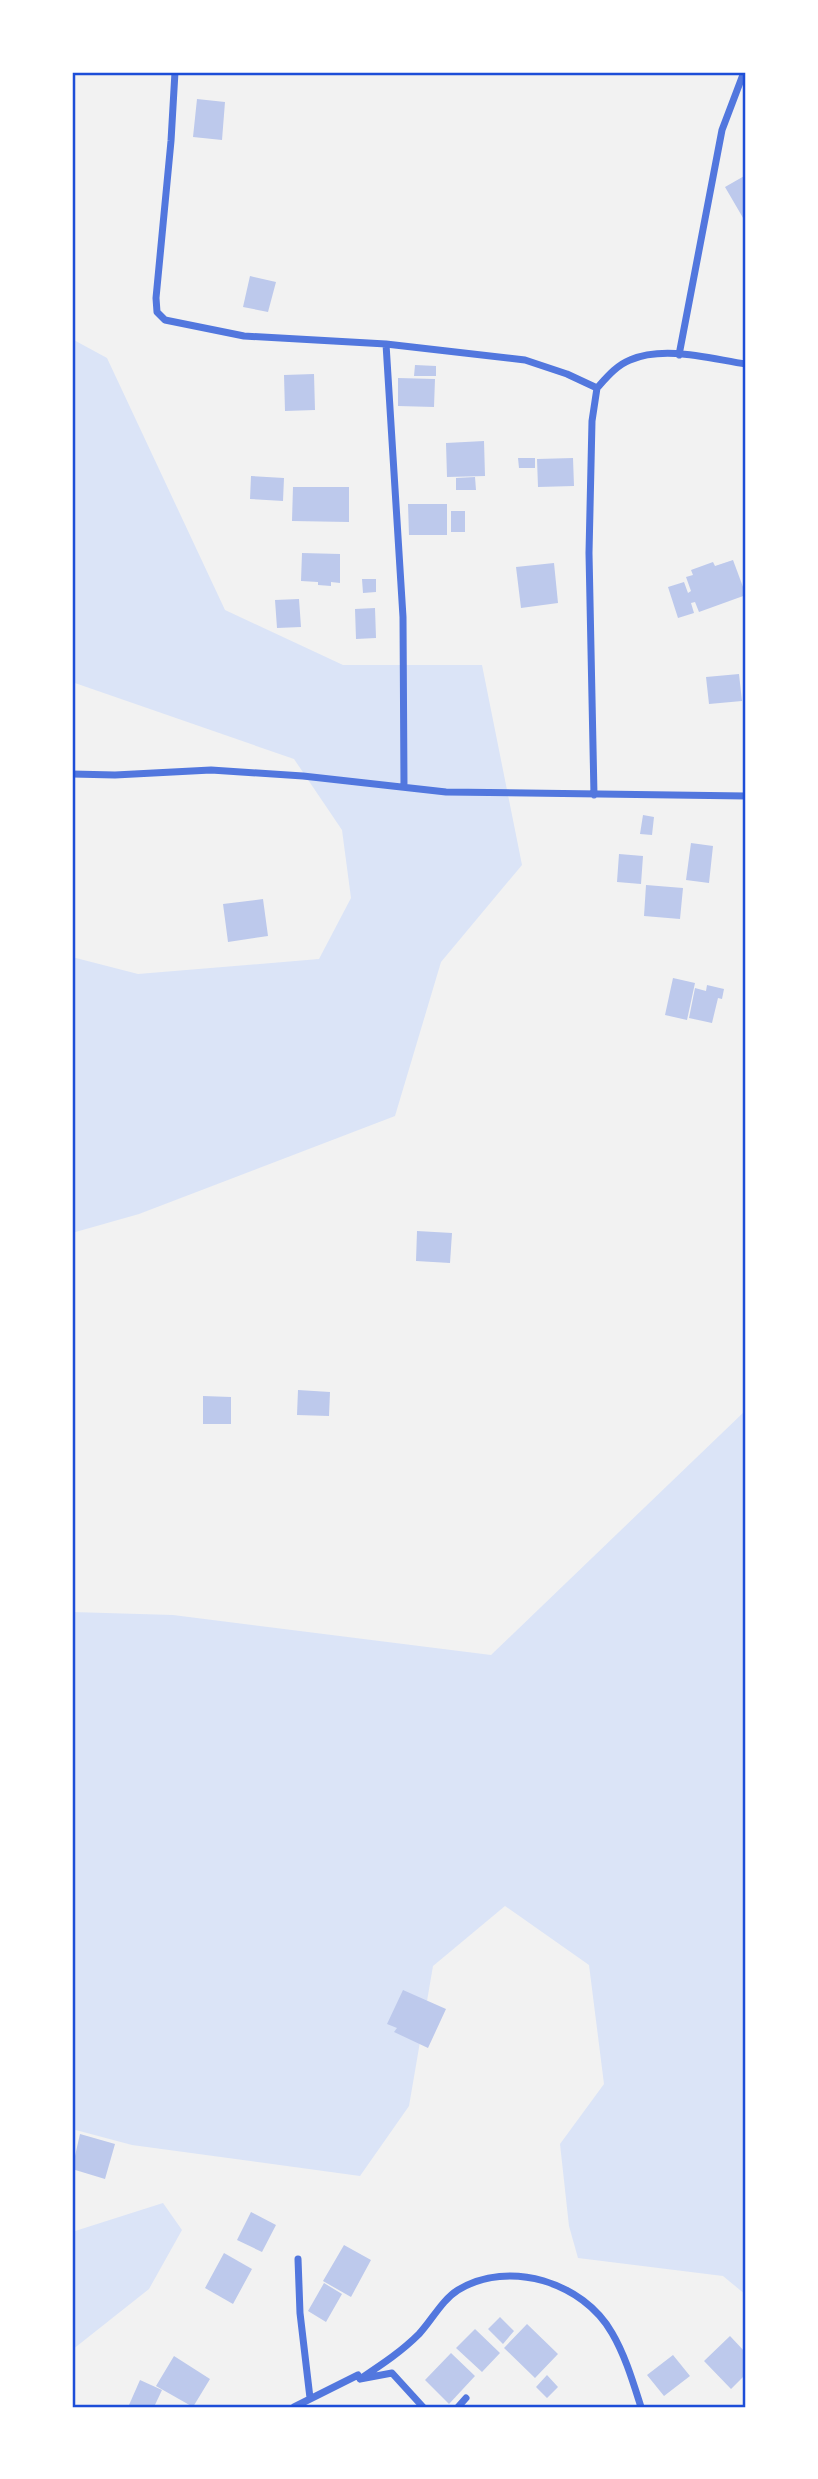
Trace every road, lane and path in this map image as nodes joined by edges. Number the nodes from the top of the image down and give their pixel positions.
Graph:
1 (175, 72) edge
2 (744, 72) edge
3 (386, 344) junction
4 (679, 355) junction
5 (746, 364) edge
6 (597, 388) junction
7 (72, 774) edge
8 (404, 787) junction
9 (594, 795) junction
10 (746, 796) edge
11 (298, 2259) dead end
12 (360, 2379) junction
13 (310, 2398) junction
14 (467, 2398) dead end
15 (294, 2407) edge
16 (423, 2407) edge
17 (457, 2407) edge
18 (641, 2407) edge

1 - 3 street
2 - 4 street
3 - 6 street
3 - 8 street
4 - 5 street
4 - 6 street
6 - 9 street
7 - 8 street
8 - 9 street
9 - 10 street
11 - 13 street
12 - 13 street
12 - 16 street
12 - 18 street
13 - 15 street
14 - 17 street

